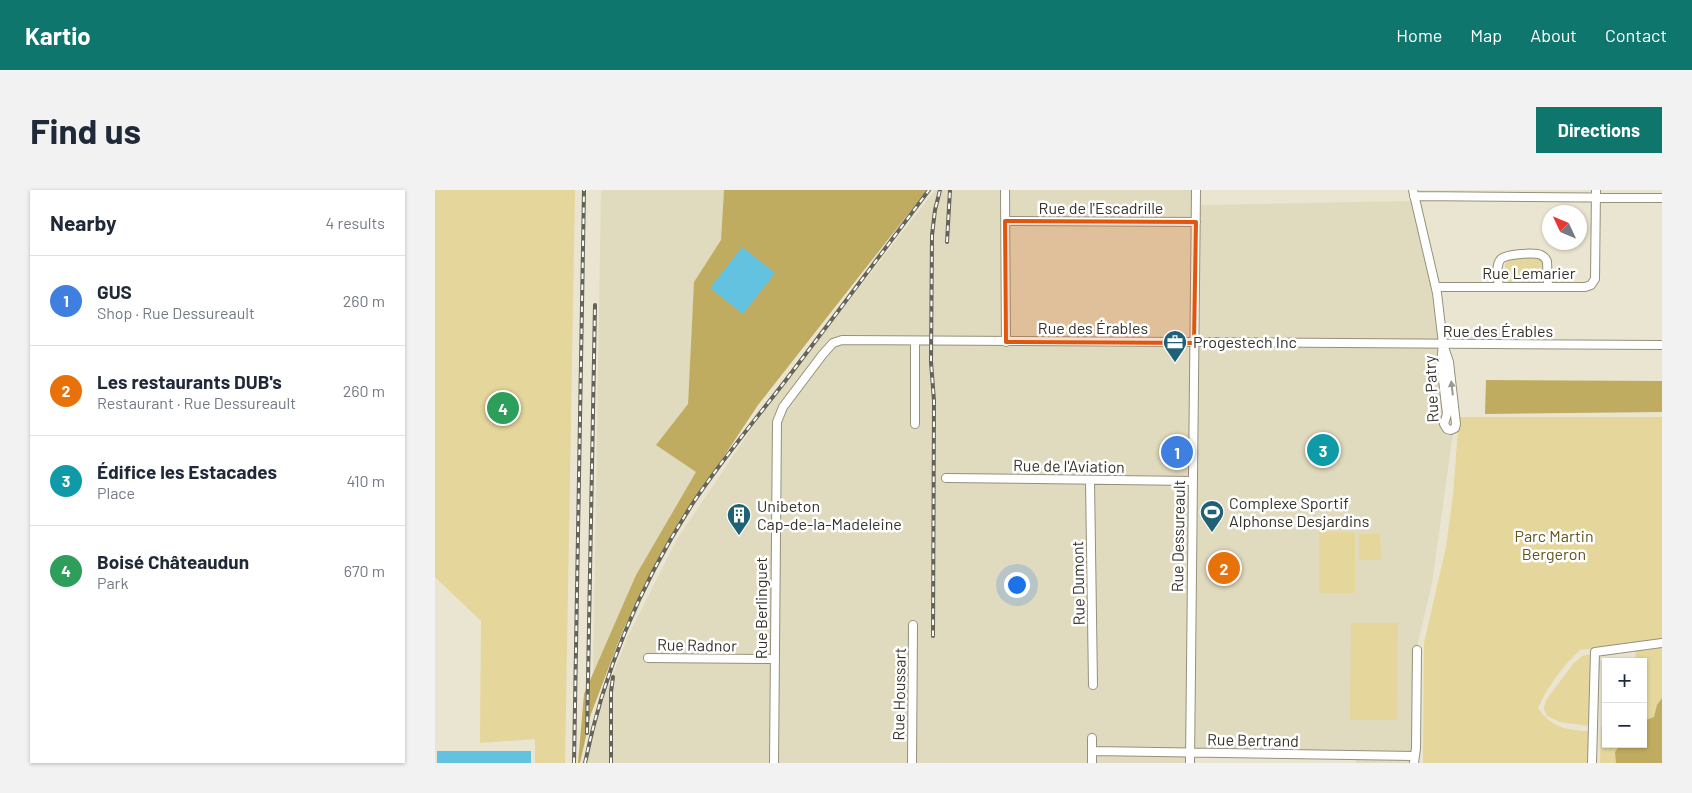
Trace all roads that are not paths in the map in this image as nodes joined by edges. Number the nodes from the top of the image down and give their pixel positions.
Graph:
1 (1005, 190) edge
2 (1196, 190) edge
3 (1413, 193) edge
4 (1596, 194) edge
5 (1662, 198) edge
6 (1005, 221) junction
7 (1196, 222) junction
8 (1436, 287) junction
9 (1499, 287) junction
10 (1548, 287) junction
11 (915, 342) junction
12 (1006, 342) junction
13 (1194, 343) junction
14 (1443, 344) junction
15 (1662, 345) edge
16 (777, 422) joint
17 (915, 424) dead end
18 (945, 478) dead end
19 (1090, 480) junction
20 (1193, 481) junction
21 (913, 626) dead end
22 (1662, 643) edge
23 (1417, 650) dead end
24 (648, 658) dead end
25 (775, 659) junction
26 (1093, 685) dead end
27 (1092, 738) dead end
28 (1092, 751) junction
29 (1190, 753) junction
30 (1414, 760) edge
31 (774, 763) edge
32 (912, 763) edge
33 (1092, 763) edge
34 (1190, 763) edge
35 (1593, 763) edge

1 - 6 street
2 - 7 street, Rue Dessureault
3 - 4 street
3 - 8 street, Rue Patry
4 - 5 street
4 - 10 street, Rue Lemarier
6 - 7 street, Rue de l'Escadrille
6 - 12 street
7 - 13 street, Rue Dessureault
8 - 9 street, Rue Lemarier
8 - 14 street, Rue Patry
9 - 10 street, Rue Lemarier
9 - 10 street
11 - 12 street, Rue des Érables
11 - 16 street, Rue des Érables
11 - 17 street
12 - 13 street, Rue des Érables
13 - 14 street, Rue des Érables
13 - 20 street, Rue Dessureault
14 -> 14 street, Rue Patry
14 - 15 street, Rue des Érables
16 - 25 street, Rue Berlinguet
18 - 19 street, Rue de l'Aviation
19 - 20 street, Rue de l'Aviation
19 - 26 street, Rue Dumont
20 - 29 street, Rue Dessureault
21 - 32 street, Rue Houssart
22 - 35 street
23 - 30 street
24 - 25 street, Rue Radnor
25 - 31 street, Rue Berlinguet
27 - 28 street
28 - 29 street, Rue Bertrand
28 - 33 street
29 - 30 street, Rue Bertrand
29 - 34 street, Rue Dessureault

